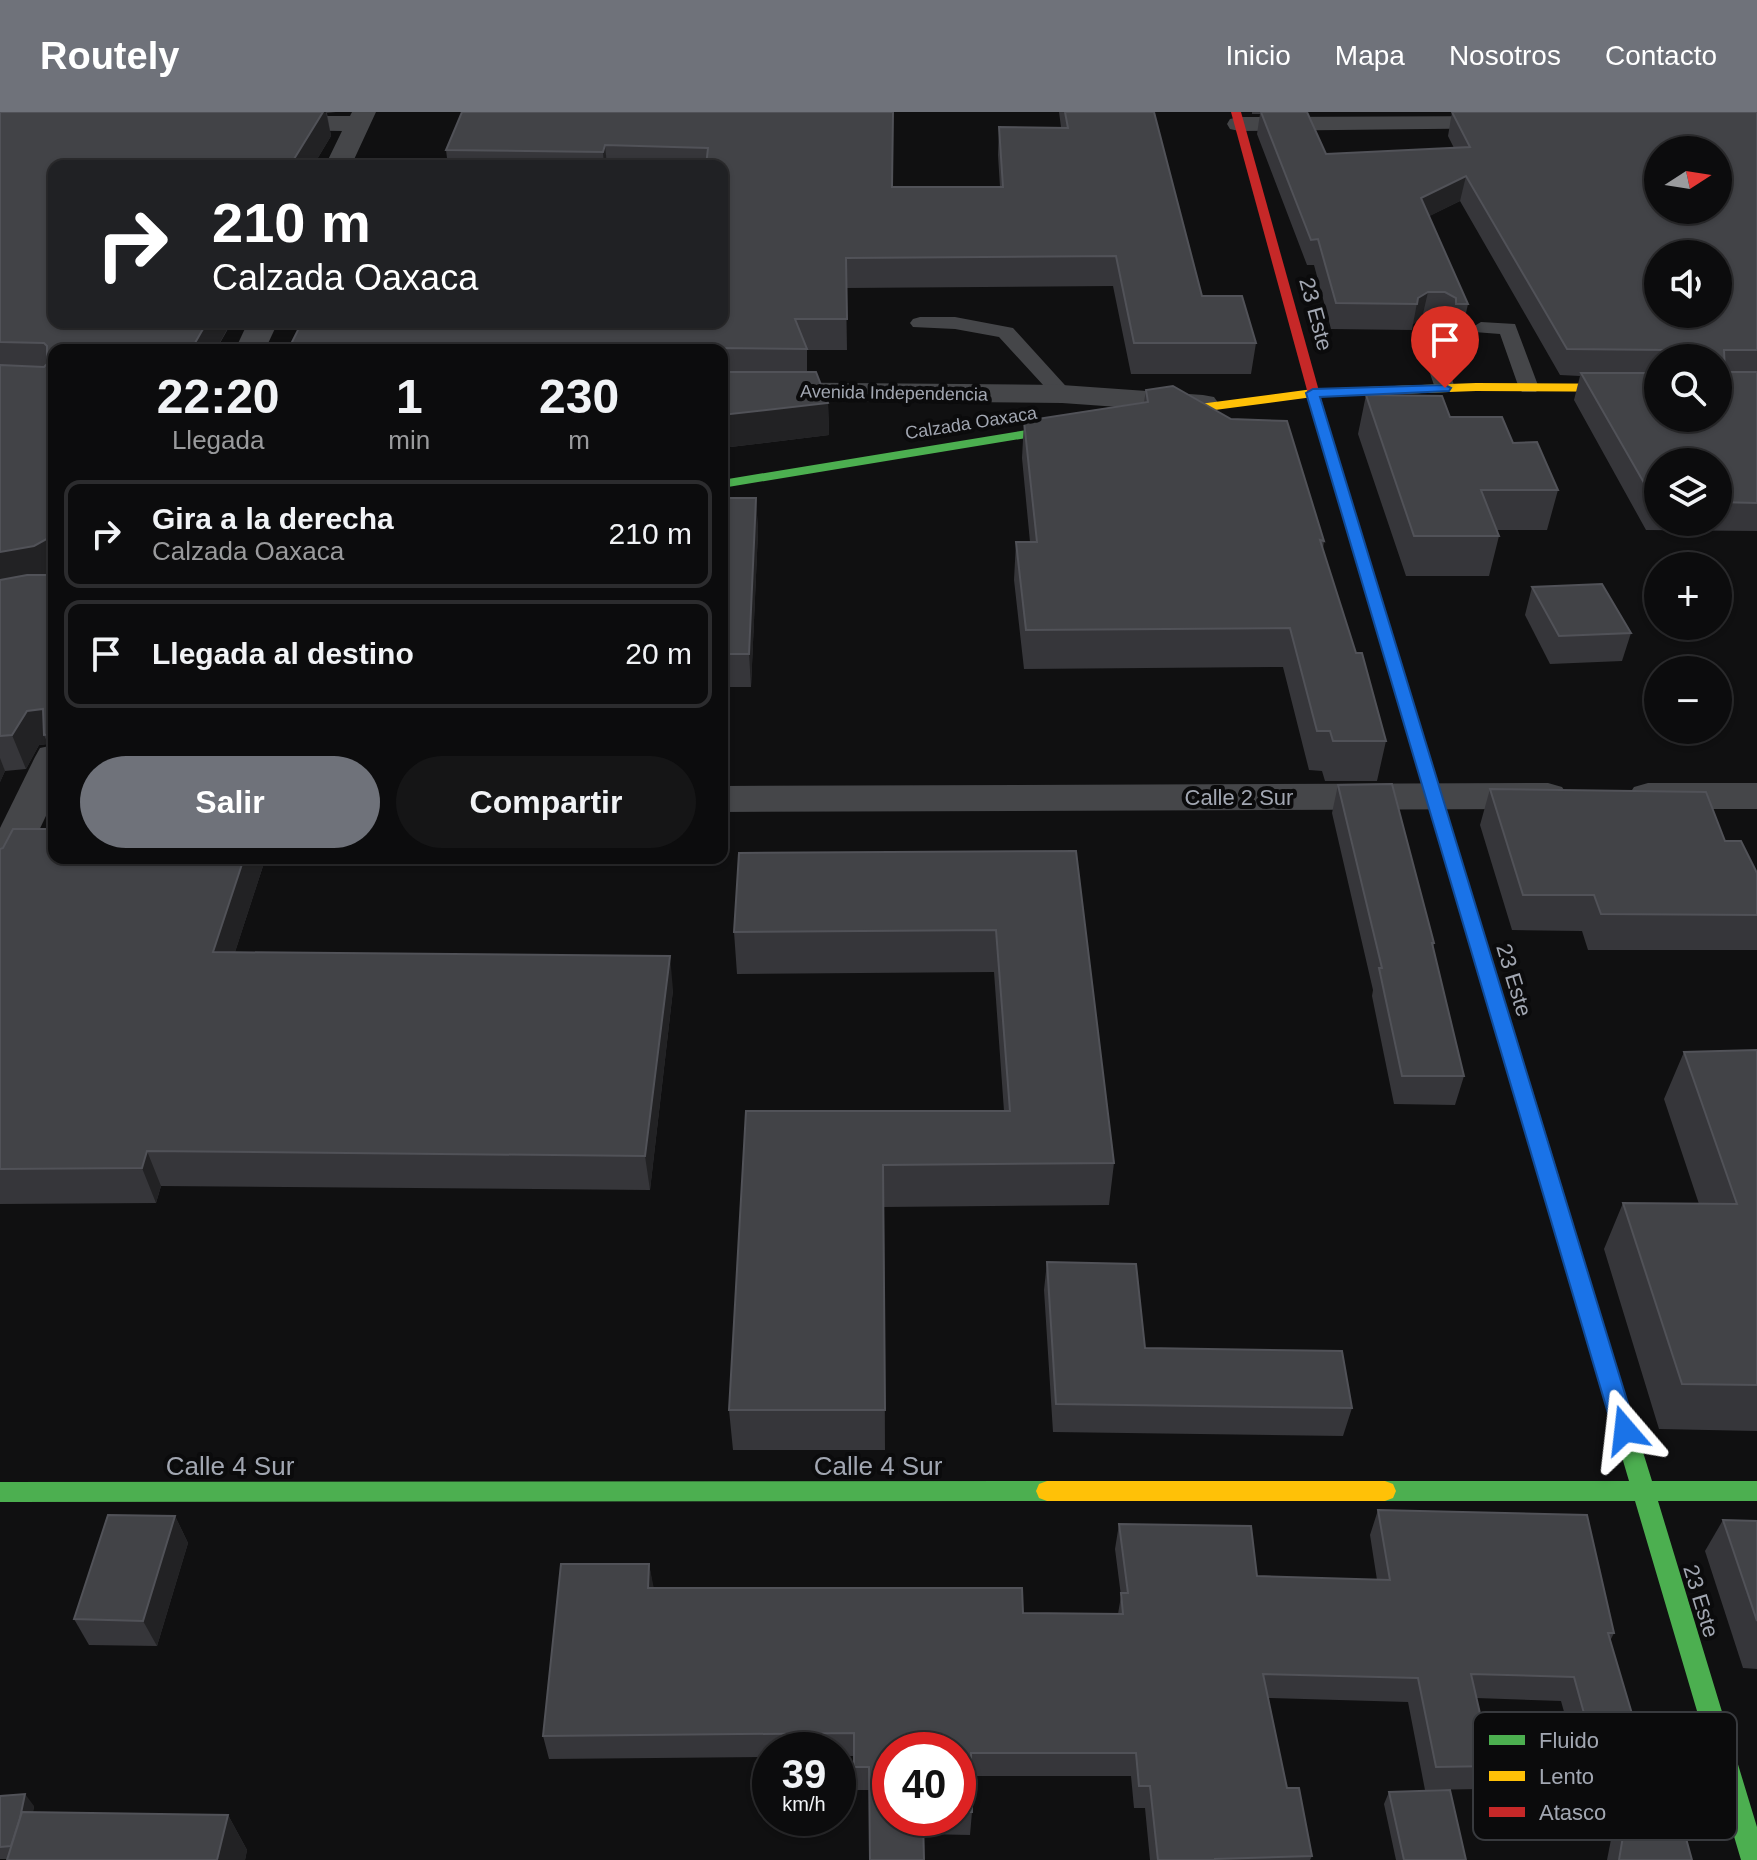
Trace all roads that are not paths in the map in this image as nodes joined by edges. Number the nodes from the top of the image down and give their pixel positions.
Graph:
1 (361, 118) edge
2 (1238, 118) edge
3 (250, 123) edge
4 (1541, 123) edge
5 (341, 160) edge
6 (920, 323) dead end
7 (1439, 327) dead end
8 (1481, 328) dead end
9 (1445, 388) junction
10 (1529, 388) junction
11 (1644, 388) edge
12 (728, 391) edge
13 (1313, 393) junction
14 (1062, 394) junction
15 (1211, 404) junction
16 (1132, 417) edge
17 (1100, 422) edge
18 (728, 483) edge
19 (48, 782) edge
20 (1434, 796) junction
21 (1757, 796) edge
22 (728, 799) edge
23 (43, 803) edge
24 (0, 871) edge
25 (1643, 1491) junction
26 (1757, 1491) edge
27 (0, 1492) edge
28 (1709, 1712) edge
29 (1737, 1803) edge
30 (1754, 1860) edge

1 - 3 street
1 - 5 street
2 - 4 street
2 - 13 street, 23 Este
6 - 14 lane
7 - 9 lane
8 - 10 lane
9 - 10 street
9 - 13 street
10 - 11 street
12 - 14 street, Avenida Independencia
13 - 15 street
13 - 20 street, 23 Este
14 - 15 street, Avenida Independencia
15 - 16 street
17 - 18 street, Calzada Oaxaca
19 - 23 street
20 - 21 street, Calle 2 Sur
20 - 22 street, Calle 2 Sur
20 - 25 street, 23 Este
23 - 24 street
25 - 26 street, Calle 4 Sur
25 - 27 street, Calle 4 Sur
25 - 28 street, 23 Este
29 - 30 street, 23 Este

